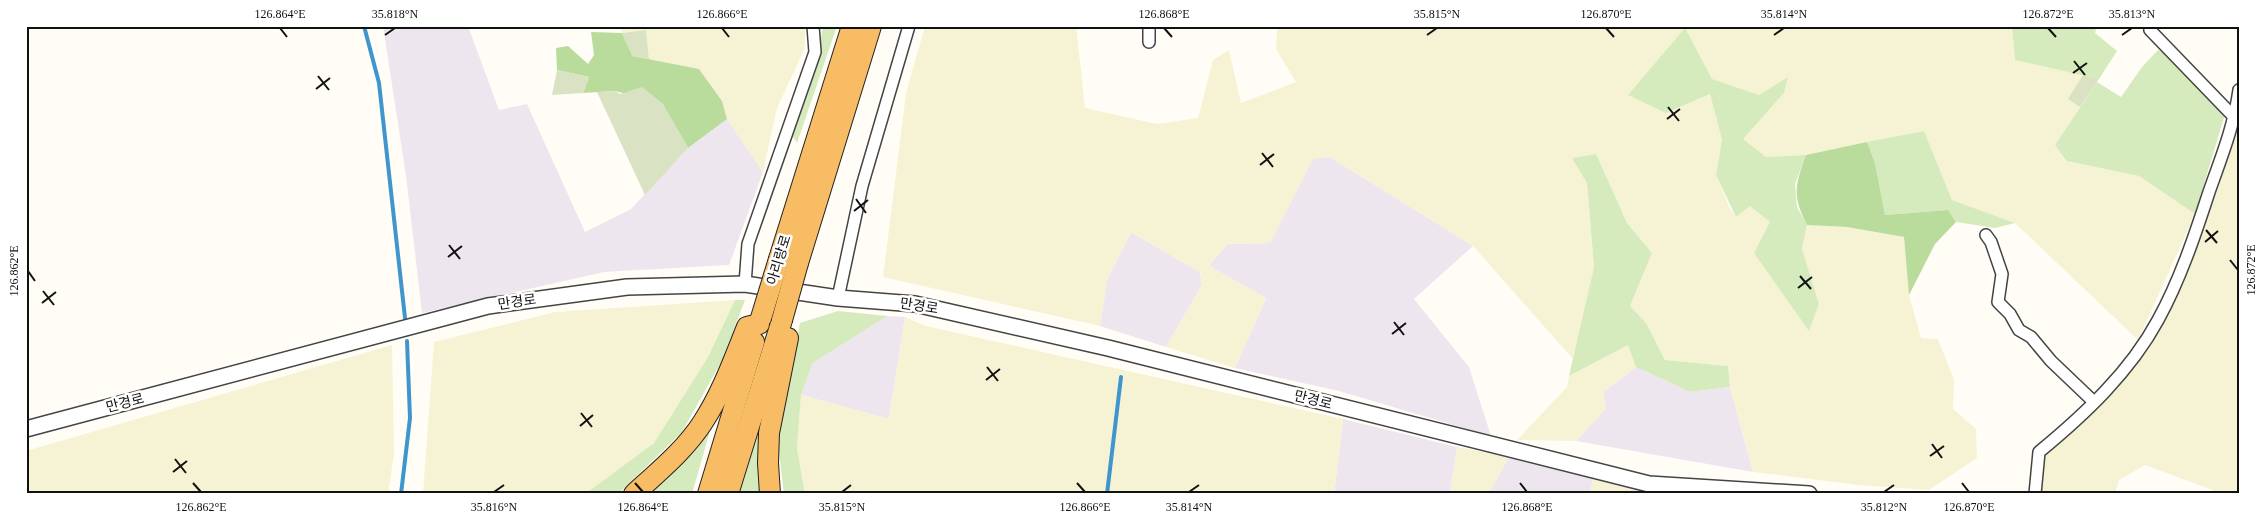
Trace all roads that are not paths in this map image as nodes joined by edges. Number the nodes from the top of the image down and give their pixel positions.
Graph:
1 (813, 26) edge
2 (852, 26) edge
3 (871, 26) edge
4 (909, 26) edge
5 (1149, 26) edge
6 (2152, 26) edge
7 (1149, 42) dead end
8 (2239, 90) edge
9 (2237, 118) edge
10 (1986, 235) dead end
11 (788, 261) junction
12 (745, 284) junction
13 (838, 298) junction
14 (760, 321) junction
15 (780, 324) junction
16 (2094, 402) junction
17 (26, 429) edge
18 (634, 494) edge
19 (708, 494) edge
20 (728, 494) edge
21 (770, 494) edge
22 (1809, 494) edge
23 (2034, 494) edge

1 - 12 street
2 - 11 highway, 아리랑로
3 - 11 highway, 아리랑로
4 - 13 street
5 - 7 street
6 - 9 street
8 - 9 street
9 - 16 street
10 - 16 street
11 - 14 highway, 아리랑로, bridge
11 - 15 highway, 아리랑로, bridge
12 - 13 street, 만경로
12 - 17 street, 만경로
13 - 22 street, 만경로
14 - 18 highway
14 - 19 highway, 아리랑로
15 - 20 highway, 아리랑로
15 - 21 highway
16 - 23 street

